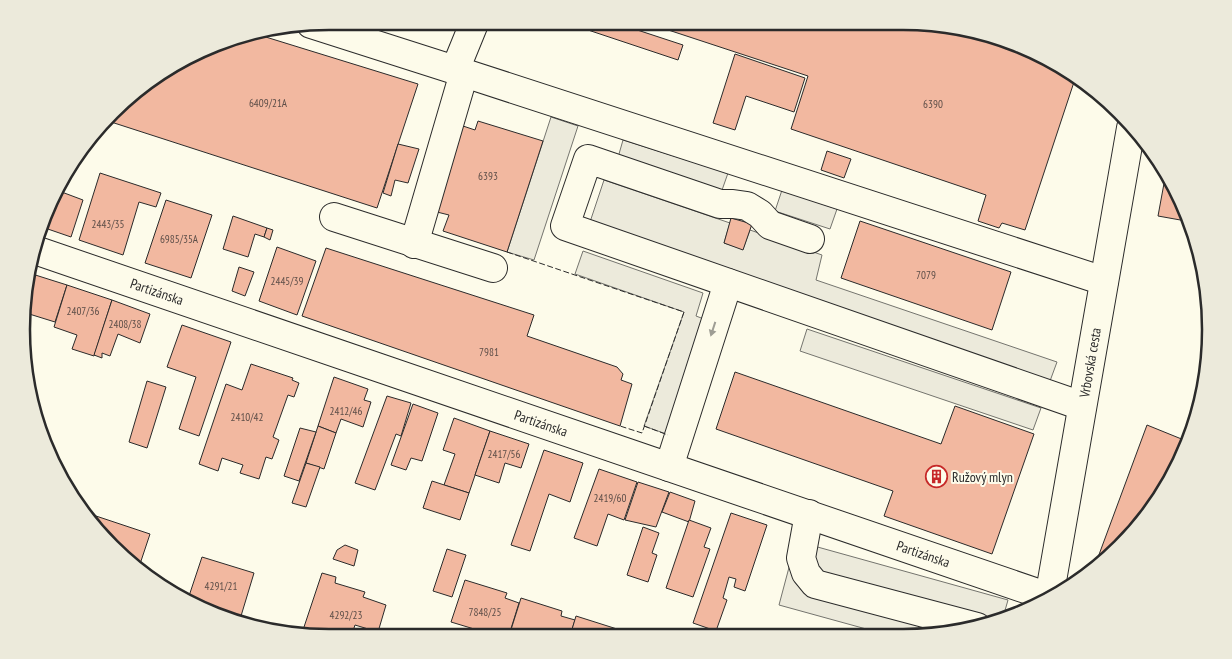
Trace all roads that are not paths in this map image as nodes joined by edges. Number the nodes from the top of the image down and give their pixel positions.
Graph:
1 (329, 30) edge
2 (472, 30) edge
3 (459, 71) junction
4 (1130, 134) edge
5 (334, 217) dead end
6 (810, 239) dead end
7 (414, 244) junction
8 (40, 252) edge
9 (492, 268) dead end
10 (1104, 282) junction
11 (728, 283) junction
12 (1082, 406) junction
13 (669, 467) junction
14 (809, 514) junction
15 (1050, 590) edge
16 (1042, 594) edge
17 (962, 623) edge

1 - 3 street
2 - 3 street
3 - 7 street
3 - 10 street
4 - 10 street, Vrbovská cesta
5 - 7 street
6 - 11 street
7 - 9 street
8 - 13 street, Partizánska
10 - 12 street, Vrbovská cesta
11 - 12 street
11 -> 13 street
12 - 15 street, Vrbovská cesta
13 - 14 street, Partizánska
14 - 16 street, Partizánska
14 - 17 street

